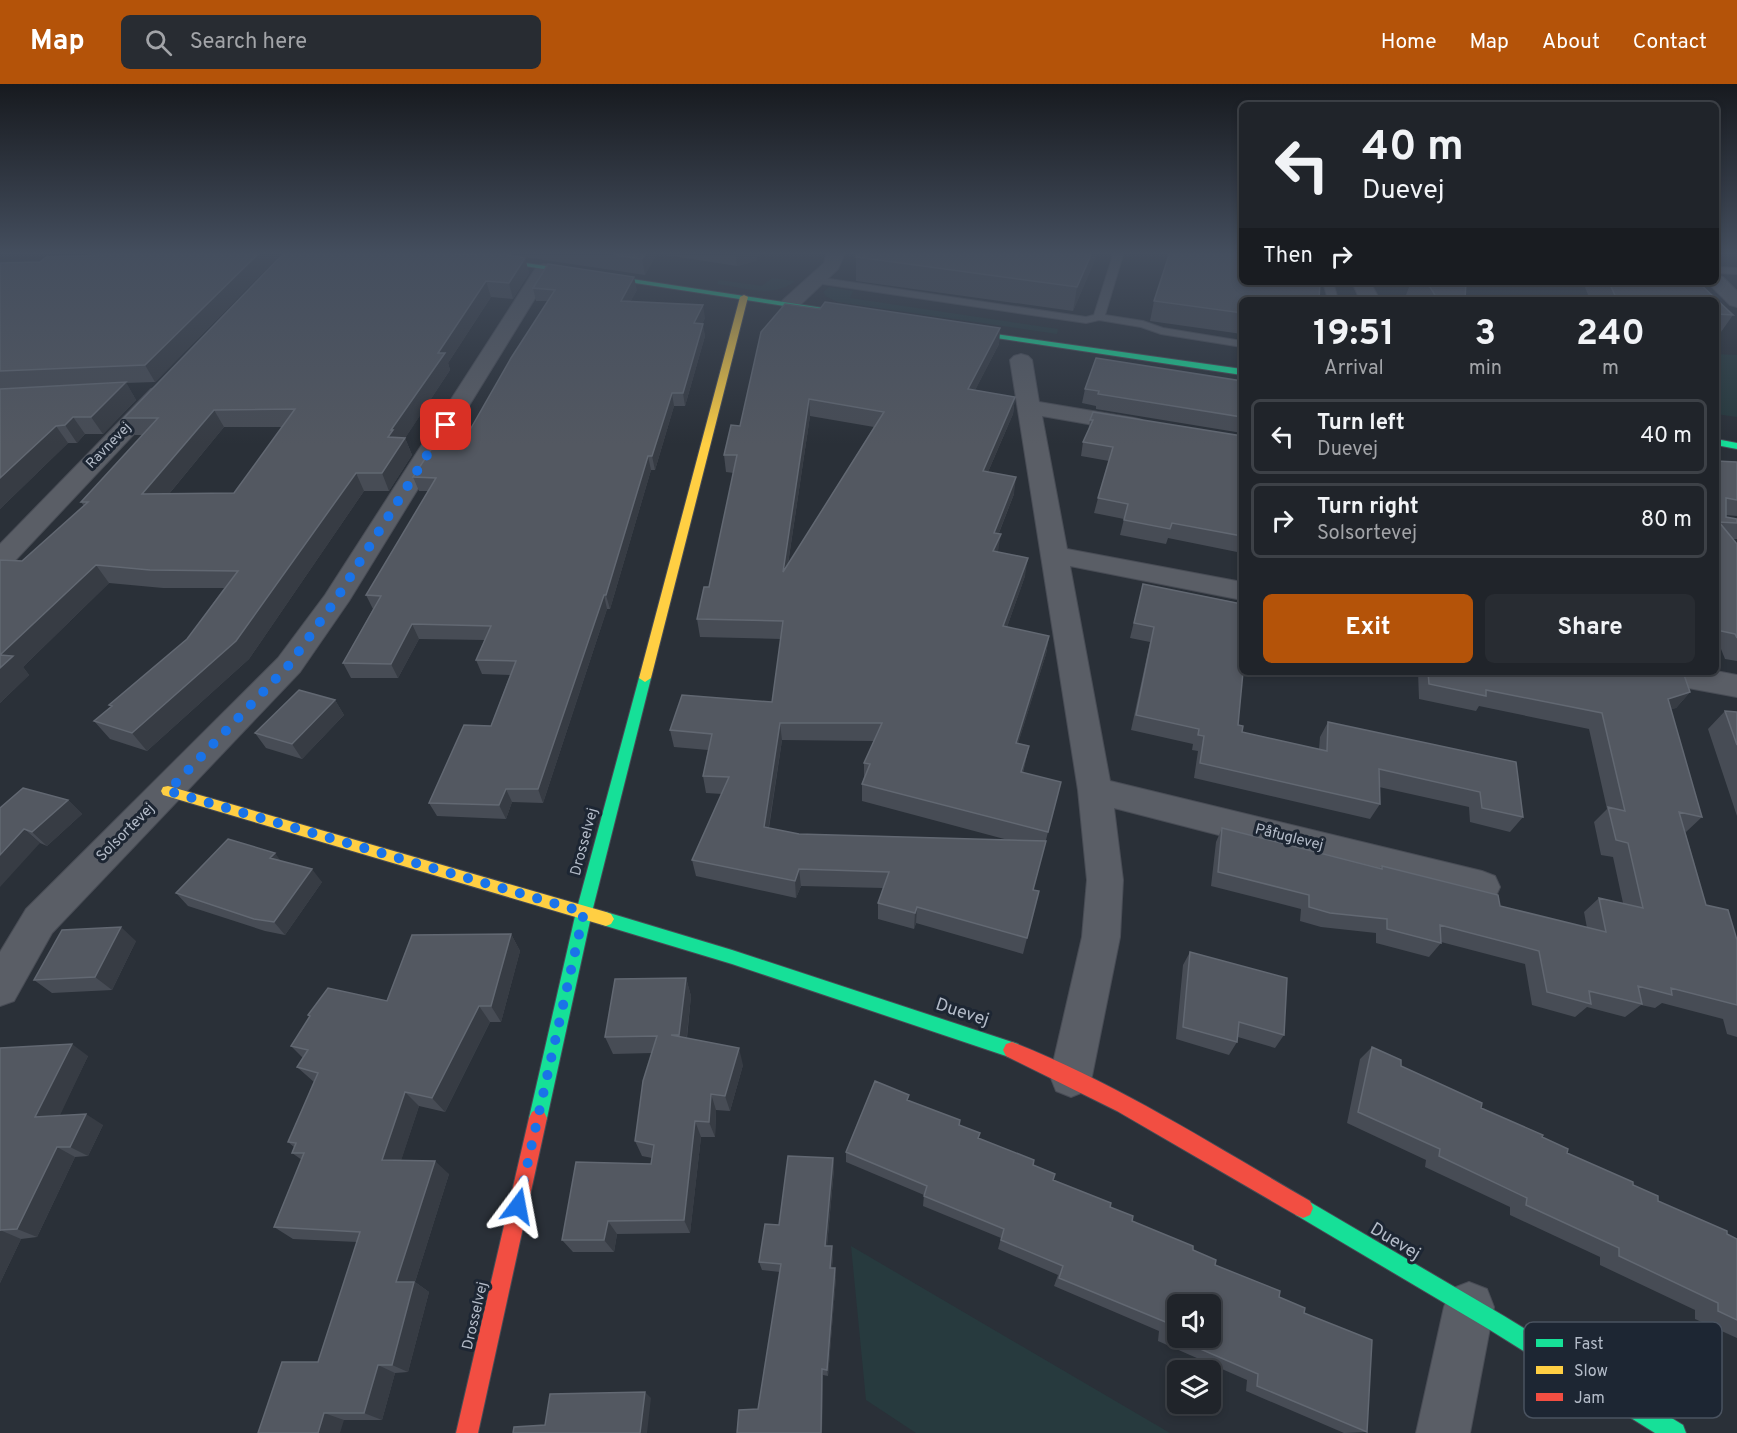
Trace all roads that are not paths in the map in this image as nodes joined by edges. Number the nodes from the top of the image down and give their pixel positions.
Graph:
1 (513, 318) edge
2 (739, 318) edge
3 (1072, 318) edge
4 (1096, 318) edge
5 (1106, 318) edge
6 (945, 328) edge
7 (1239, 344) edge
8 (1022, 360) dead end
9 (1239, 372) edge
10 (127, 392) edge
11 (1030, 407) junction
12 (1159, 429) edge
13 (1719, 443) edge
14 (1737, 446) edge
15 (1055, 555) junction
16 (0, 560) edge
17 (1239, 590) edge
18 (1677, 675) edge
19 (1737, 686) edge
20 (1095, 790) junction
21 (168, 791) junction
22 (1482, 887) dead end
23 (584, 912) junction
24 (0, 988) edge
25 (1071, 1076) junction
26 (1469, 1307) junction
27 (1524, 1341) edge
28 (1650, 1418) edge
29 (466, 1433) edge
30 (1443, 1433) edge
31 (1675, 1433) edge

1 - 21 street, Solsortevej
2 - 23 street, Drosselvej
3 - 4 lane
5 - 7 lane
6 - 9 street
8 - 11 street
10 - 16 street, Ravnevej
11 - 12 street
11 - 15 street
13 - 14 street
15 - 17 street
15 - 20 street
18 - 19 street
20 - 22 street, Påfuglevej
20 - 25 street
21 - 23 street, Duevej
21 - 24 street, Solsortevej
23 - 25 street, Duevej
23 - 29 street, Drosselvej
25 - 26 street, Duevej
26 - 27 street, Duevej
26 - 30 street
28 - 31 street, Duevej

